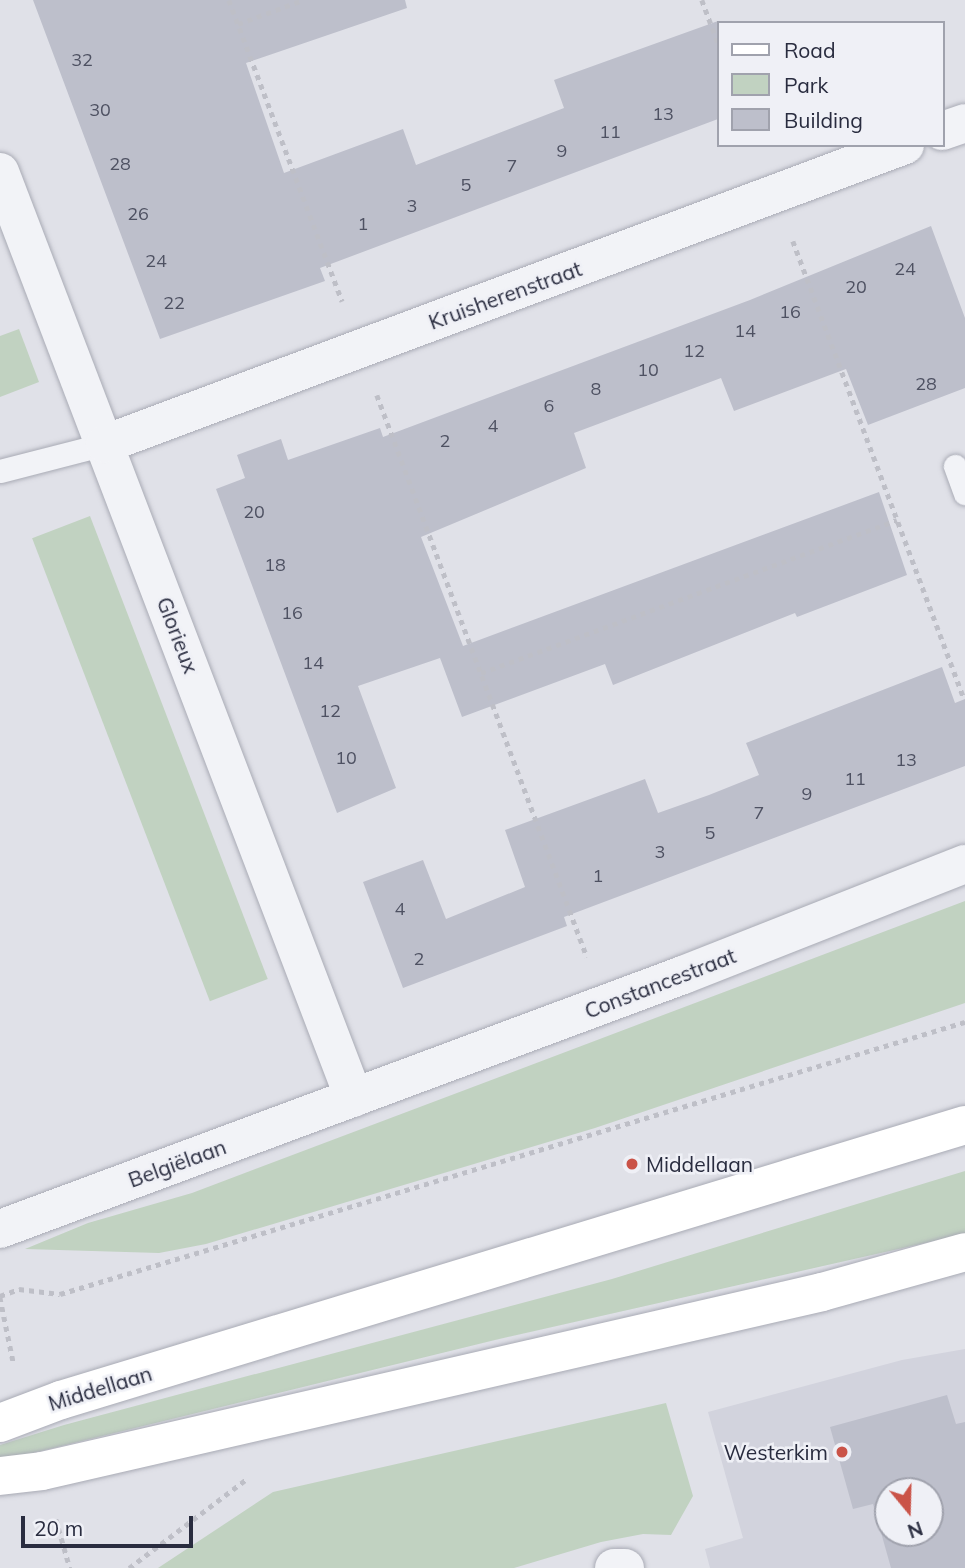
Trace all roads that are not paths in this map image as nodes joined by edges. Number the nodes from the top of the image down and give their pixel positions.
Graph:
1 (965, 122) edge
2 (944, 130) edge
3 (900, 147) edge
4 (0, 172) edge
5 (105, 444) junction
6 (955, 466) dead end
7 (0, 471) edge
8 (965, 493) edge
9 (965, 864) edge
10 (354, 1098) junction
11 (965, 1125) edge
12 (0, 1229) edge
13 (965, 1252) edge
14 (0, 1423) edge
15 (0, 1476) edge
16 (614, 1568) edge
17 (625, 1568) edge

1 - 2 street
3 - 5 street, Kruisherenstraat
4 - 5 street, Glorieux
5 - 7 lane
5 - 10 street, Glorieux
6 - 8 lane
9 - 10 street, Constancestraat
10 - 12 street, Belgiëlaan
11 - 14 main road, Middellaan
13 - 15 main road
16 - 17 street

